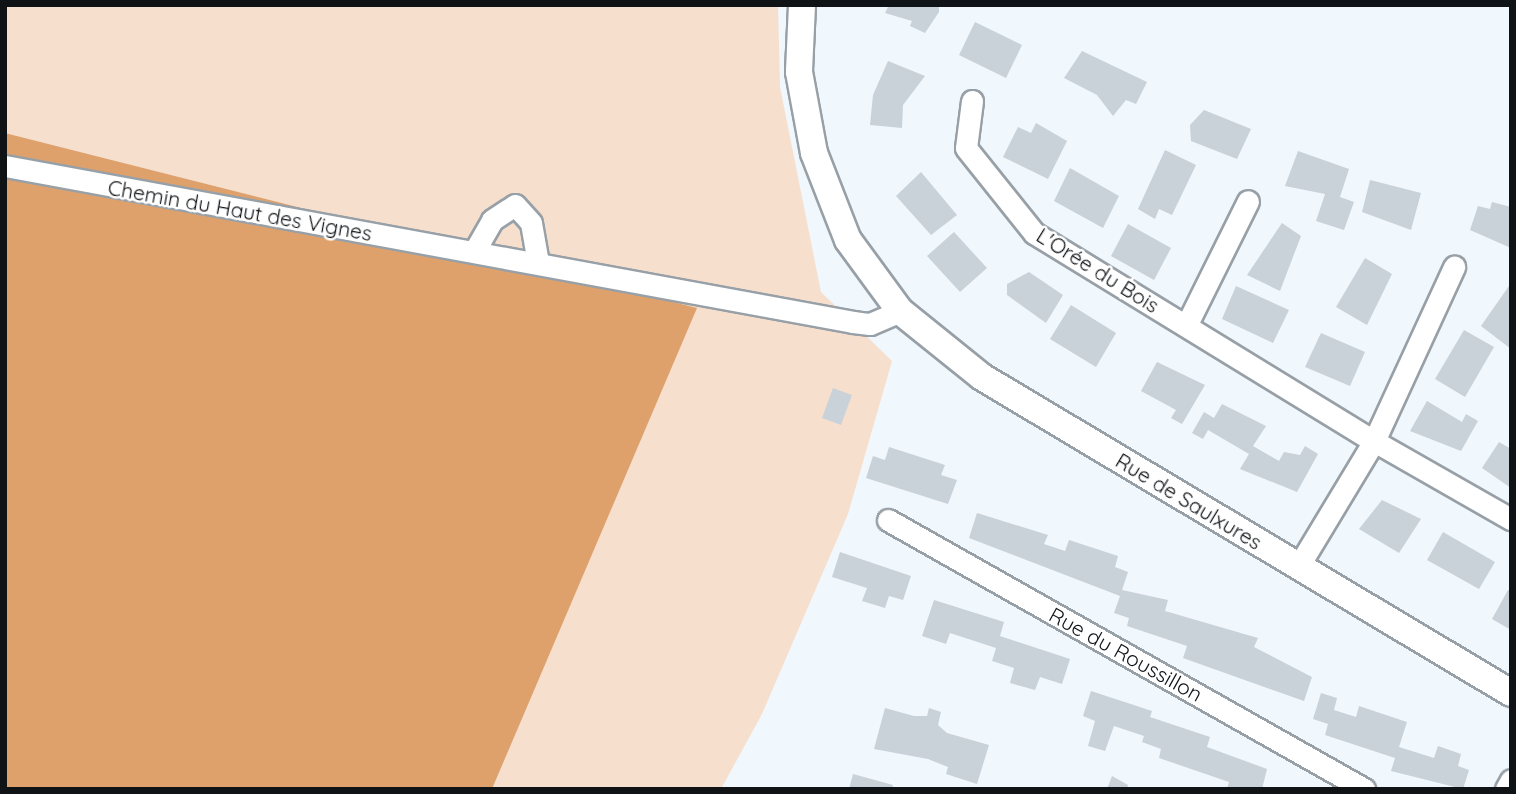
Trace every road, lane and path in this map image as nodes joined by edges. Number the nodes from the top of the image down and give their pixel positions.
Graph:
1 (802, 5) edge
2 (972, 101) dead end
3 (5, 166) edge
4 (1248, 201) dead end
5 (475, 250) junction
6 (538, 261) junction
7 (1454, 267) dead end
8 (900, 311) junction
9 (1187, 324) junction
10 (1374, 441) junction
11 (1511, 519) edge
12 (888, 520) dead end
13 (1298, 567) junction
14 (1511, 692) edge
15 (1511, 780) edge
16 (1364, 789) edge
17 (1506, 789) edge

1 - 8 street, Rue de Saulxures
2 - 9 street, L'Orée du Bois
3 - 5 street, Chemin du Haut des Vignes
4 - 9 street
5 - 6 street, Chemin du Haut des Vignes
5 - 6 street
6 - 8 street, Chemin du Haut des Vignes
7 - 10 street
8 - 13 street, Rue de Saulxures
9 - 10 street, L'Orée du Bois
10 - 11 street, L'Orée du Bois
10 - 13 street
12 - 16 street, Rue du Roussillon
13 - 14 street, Rue de Saulxures
15 - 17 street

